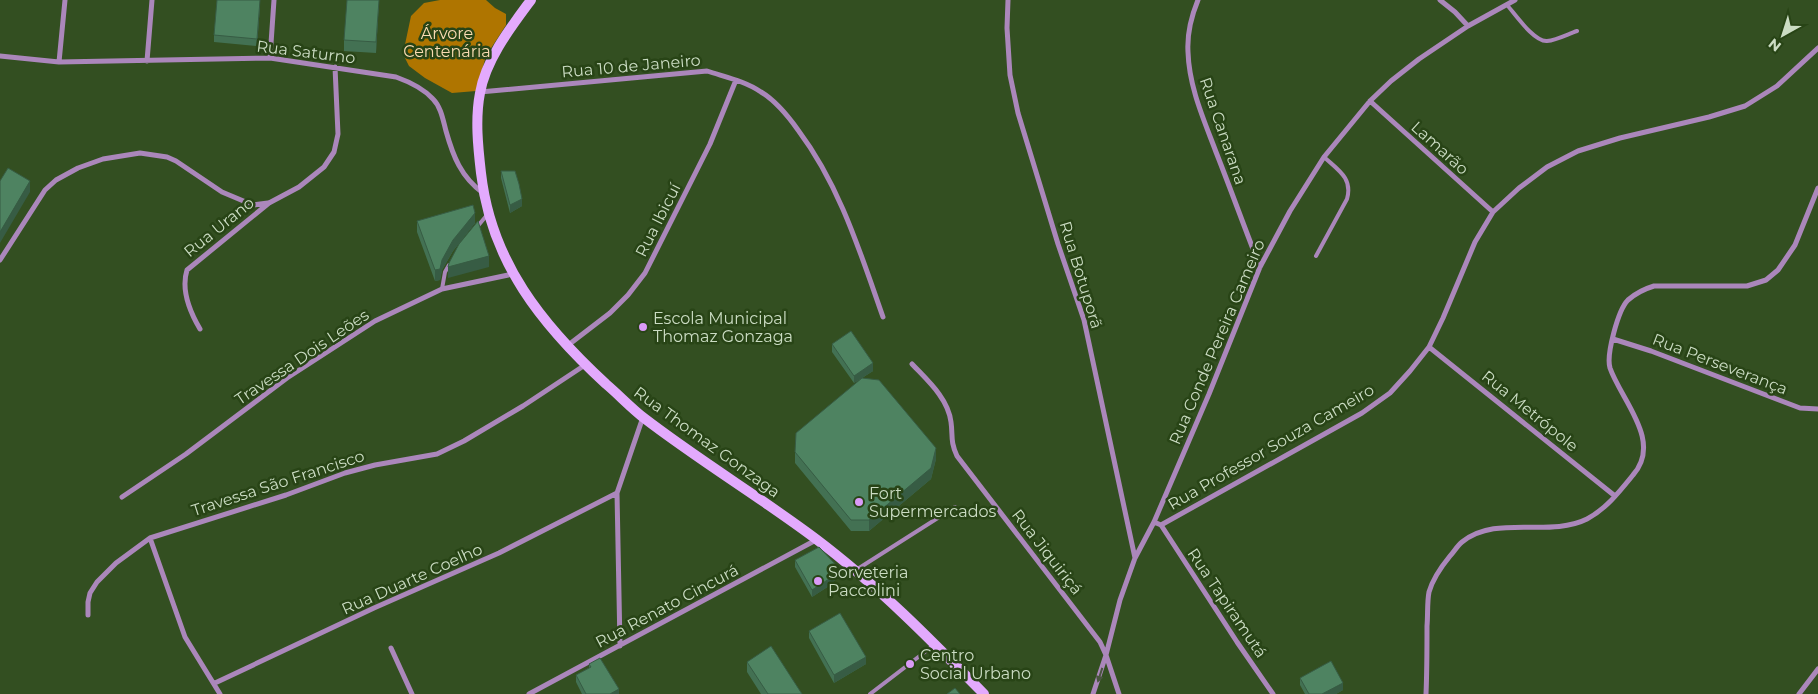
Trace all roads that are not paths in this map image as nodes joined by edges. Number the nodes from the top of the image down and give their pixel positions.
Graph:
1 (65, 0) edge
2 (152, 0) edge
3 (274, 0) edge
4 (531, 0) edge
5 (1008, 0) edge
6 (1198, 0) edge
7 (1440, 0) edge
8 (1515, 0) edge
9 (1507, 5) junction
10 (1468, 26) junction
11 (1577, 31) dead end
12 (1818, 48) edge
13 (0, 56) edge
14 (270, 58) junction
15 (147, 60) junction
16 (60, 62) junction
17 (335, 67) junction
18 (736, 80) junction
19 (480, 92) junction
20 (1370, 101) junction
21 (1324, 157) junction
22 (1818, 188) edge
23 (483, 193) junction
24 (269, 202) junction
25 (1493, 212) junction
26 (488, 214) junction
27 (475, 230) edge
28 (1316, 256) dead end
29 (453, 259) edge
30 (0, 260) edge
31 (1260, 267) junction
32 (513, 274) junction
33 (442, 289) junction
34 (884, 317) dead end
35 (200, 330) dead end
36 (1613, 339) junction
37 (567, 346) junction
38 (1429, 347) junction
39 (912, 364) dead end
40 (585, 365) junction
41 (1818, 409) edge
42 (643, 418) junction
43 (617, 493) junction
44 (1615, 496) junction
45 (122, 497) dead end
46 (955, 507) dead end
47 (1154, 522) junction
48 (1160, 525) junction
49 (150, 538) junction
50 (817, 540) junction
51 (1135, 558) junction
52 (854, 572) junction
53 (88, 615) dead end
54 (934, 644) junction
55 (620, 646) junction
56 (391, 648) dead end
57 (1106, 655) junction
58 (1818, 669) edge
59 (215, 683) junction
60 (220, 694) edge
61 (412, 694) edge
62 (529, 694) edge
63 (870, 694) edge
64 (984, 694) edge
65 (1093, 694) edge
66 (1118, 694) edge
67 (1273, 694) edge
68 (1426, 694) edge
69 (1799, 694) edge

1 - 16 street
2 - 15 street
3 - 14 street
4 - 19 main road, Rua Thomaz Gonzaga
5 - 51 street, Rua Botuporã
6 - 31 street, Rua Canarana
7 - 10 street
8 - 9 street, Rua Conde Pereira Cameiro
9 - 10 street, Rua Conde Pereira Cameiro
9 - 11 lane
10 - 20 street, Rua Conde Pereira Cameiro
12 - 25 street, Rua Professor Souza Cameiro
13 - 16 street, Rua Saturno
14 - 15 street, Rua Saturno
14 - 17 street, Rua Saturno
15 - 16 street, Rua Saturno
17 - 23 street, Rua Saturno
17 - 24 street, Rua Urano
18 - 19 street, Rua 10 de Janeiro
18 - 34 street, Rua 10 de Janeiro
18 - 37 street, Rua Ibicuí
19 - 23 main road, Rua Thomaz Gonzaga
20 - 21 street, Rua Conde Pereira Cameiro
20 - 25 street, Lamarão
21 - 28 lane
21 - 31 street, Rua Conde Pereira Cameiro
22 - 36 street
23 - 26 main road, Rua Thomaz Gonzaga
24 - 30 street, Rua Urano
24 - 35 street, Rua Urano
25 - 38 street, Rua Professor Souza Cameiro
26 - 27 lane
26 - 32 main road, Rua Thomaz Gonzaga
29 - 33 lane
31 - 47 street, Rua Conde Pereira Cameiro
32 - 33 street, Travessa Dois Leões
32 - 37 main road, Rua Thomaz Gonzaga
33 - 45 street, Travessa Dois Leões
36 - 41 street, Rua Perseverança
36 - 44 street
37 - 40 main road, Rua Thomaz Gonzaga
38 - 44 street, Rua Metrópole
38 - 48 street, Rua Professor Souza Cameiro
39 - 57 street, Rua Jiquiriçá
40 - 42 main road, Rua Thomaz Gonzaga
40 - 49 street, Travessa São Francisco
42 - 43 street
42 - 50 main road, Rua Thomaz Gonzaga
43 - 55 street
43 - 59 street, Rua Duarte Coelho
44 - 68 street
46 - 52 lane
47 - 48 street, Rua Professor Souza Cameiro
47 - 51 street, Rua Conde Pereira Cameiro
48 - 67 street, Rua Tapiramutá
49 - 53 street, Travessa São Francisco
49 - 59 street
50 - 52 main road, Rua Thomaz Gonzaga
50 - 55 street, Rua Renato Cincurá
51 - 57 street, Rua Conde Pereira Cameiro
52 - 54 main road, Rua Thomaz Gonzaga
54 - 63 lane
54 - 64 main road, Rua Thomaz Gonzaga
55 - 62 street, Rua Renato Cincurá
56 - 61 street
57 -> 65 street, Rua Conde Pereira Cameiro
57 - 66 street, Rua Jiquiriçá
58 - 69 street
59 - 60 street

